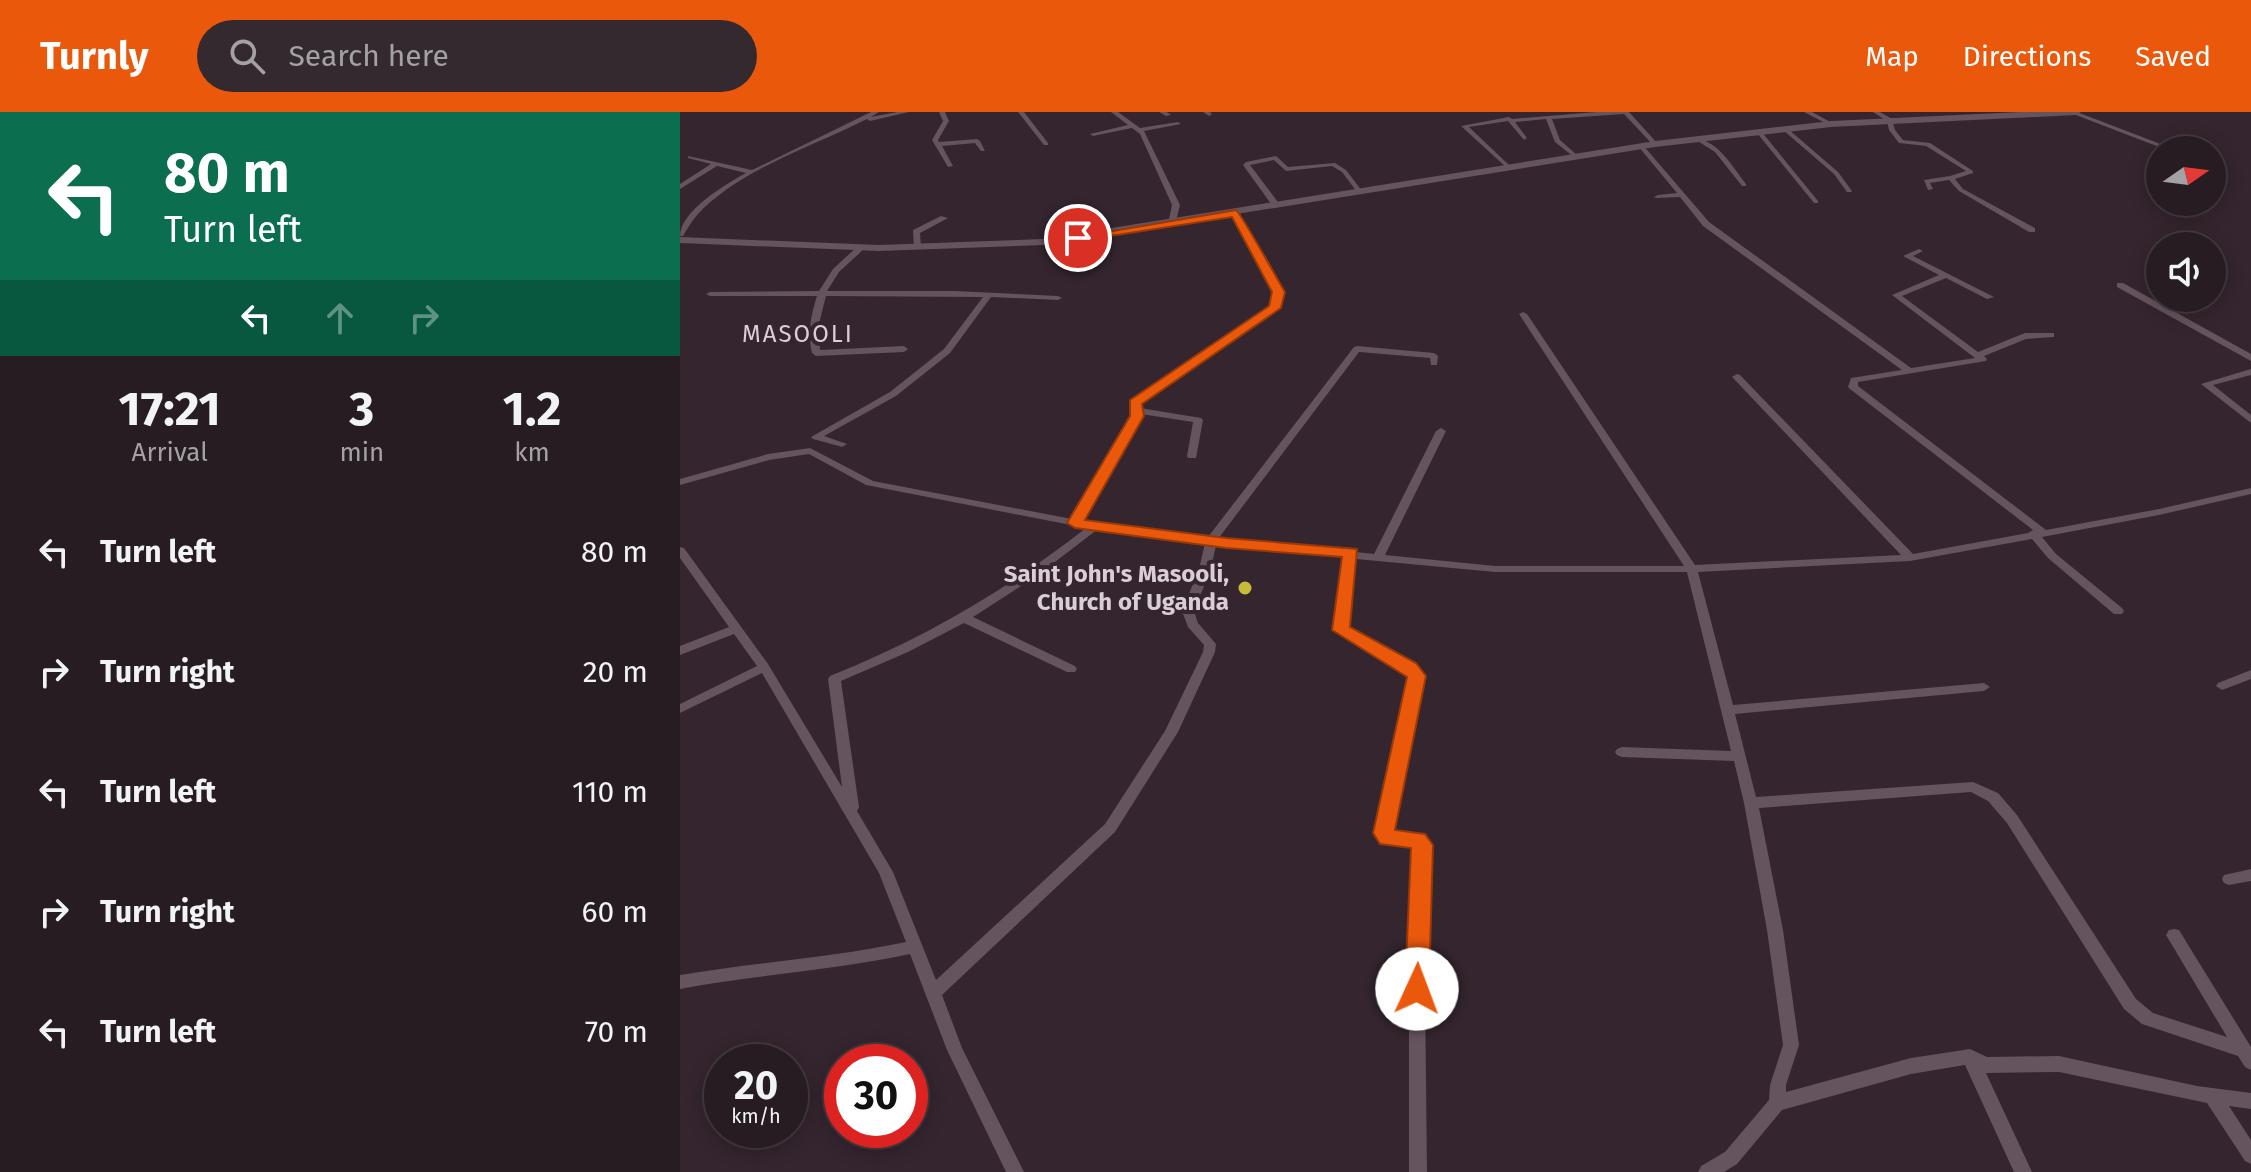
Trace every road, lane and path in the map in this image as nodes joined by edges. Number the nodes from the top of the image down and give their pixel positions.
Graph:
1 (876, 112) edge
2 (906, 112) edge
3 (942, 112) edge
4 (1021, 112) edge
5 (1114, 112) edge
6 (1624, 112) edge
7 (1807, 112) edge
8 (1876, 112) edge
9 (2073, 112) edge
10 (1548, 117) junction
11 (1890, 120) junction
12 (859, 121) junction
13 (1511, 121) junction
14 (1178, 124) dead end
15 (1831, 124) junction
16 (1136, 128) junction
17 (1785, 129) junction
18 (1759, 132) junction
19 (1093, 134) dead end
20 (1524, 138) dead end
21 (1698, 139) junction
22 (2146, 140) edge
23 (939, 144) junction
24 (1046, 144) dead end
25 (1655, 144) junction
26 (1640, 145) junction
27 (983, 150) dead end
28 (1574, 155) junction
29 (690, 157) dead end
30 (717, 164) junction
31 (950, 166) dead end
32 (1507, 166) junction
33 (752, 172) junction
34 (1951, 178) junction
35 (1744, 185) dead end
36 (680, 187) edge
37 (1930, 189) dead end
38 (1359, 191) junction
39 (1849, 191) dead end
40 (1682, 195) junction
41 (1658, 197) dead end
42 (1816, 202) dead end
43 (1277, 206) junction
44 (1236, 213) junction
45 (944, 218) dead end
46 (1172, 223) junction
47 (2032, 230) dead end
48 (681, 240) edge
49 (917, 247) junction
50 (861, 248) junction
51 (1919, 251) dead end
52 (1944, 276) junction
53 (2120, 285) dead end
54 (824, 292) junction
55 (710, 294) dead end
56 (989, 294) junction
57 (1990, 297) dead end
58 (1058, 298) dead end
59 (1523, 314) dead end
60 (2051, 335) dead end
61 (904, 349) dead end
62 (1980, 354) junction
63 (2251, 358) edge
64 (1434, 363) dead end
65 (1908, 370) junction
66 (2251, 372) edge
67 (1737, 377) dead end
68 (1135, 410) junction
69 (2251, 420) edge
70 (1441, 431) dead end
71 (842, 444) dead end
72 (1192, 456) dead end
73 (680, 482) edge
74 (2251, 491) edge
75 (1075, 523) junction
76 (1095, 526) junction
77 (2038, 533) junction
78 (1211, 541) junction
79 (680, 550) edge
80 (1351, 553) junction
81 (1379, 556) junction
82 (1910, 558) junction
83 (1692, 569) junction
84 (2118, 611) dead end
85 (964, 618) junction
86 (735, 629) junction
87 (680, 651) edge
88 (764, 667) junction
89 (1071, 669) dead end
90 (2251, 674) edge
91 (2222, 686) dead end
92 (1984, 687) dead end
93 (680, 709) edge
94 (1729, 710) junction
95 (1622, 752) dead end
96 (1740, 756) junction
97 (1751, 803) junction
98 (853, 814) junction
99 (2251, 875) edge
100 (2229, 879) dead end
101 (2174, 935) dead end
102 (915, 947) junction
103 (680, 982) edge
104 (933, 993) junction
105 (2247, 1056) edge
106 (1970, 1057) junction
107 (2212, 1096) junction
108 (2251, 1101) edge
109 (1777, 1103) junction
110 (2251, 1155) edge
111 (1015, 1172) edge
112 (1418, 1172) edge
113 (1707, 1172) edge
114 (2023, 1172) edge

1 - 12 street
2 - 12 street
3 - 23 street
4 - 24 street
5 - 16 street
6 - 10 street
6 - 25 street
7 - 15 street
8 - 11 street
9 - 11 street
9 - 22 street
10 - 13 street
10 - 28 street
11 - 15 street
11 - 34 street
12 - 33 street
13 - 20 street
13 - 32 street
14 - 16 street
15 - 17 street
16 - 19 street
16 - 46 street
17 - 18 street
17 - 39 street
18 - 21 street
18 - 42 street
21 - 25 street
21 - 35 street
23 - 27 street
23 - 31 street
25 - 26 street
26 - 28 street
26 - 40 street
28 - 32 street
29 - 30 street
30 - 33 street
30 - 36 street
32 - 38 street
33 - 48 street
34 - 37 street
34 - 47 street
38 - 43 street
38 - 43 street
40 - 41 street
40 - 65 street
43 - 44 street
44 - 46 street
44 - 68 street
45 - 49 street
46 - 49 street
48 - 50 street
49 - 50 street
50 - 54 street
51 - 52 street
52 - 57 street
52 - 62 street
53 - 63 street
54 - 55 street
54 - 56 street
54 - 61 street
56 - 58 street
56 - 71 street
59 - 83 street
60 - 62 street
62 - 65 street
64 - 78 street
65 - 77 street
66 - 69 street
67 - 82 street
68 - 72 street
68 - 75 street
70 - 81 street
73 - 75 street
74 - 77 street
75 - 76 street
76 - 78 street
76 - 85 street
77 - 82 street
77 - 84 street
78 - 80 street
78 - 104 street
79 - 86 street
80 - 81 street
80 - 112 street
81 - 83 street
82 - 83 street
83 - 94 street
85 - 89 street
85 - 98 street
86 - 87 street
86 - 88 street
88 - 93 street
88 - 98 street
90 - 91 street
92 - 94 street
94 - 96 street
95 - 96 street
96 - 97 street
97 - 105 street
97 - 109 street
98 - 102 street
99 - 100 street
101 - 105 street
102 - 103 street
102 - 104 street
104 - 111 street
106 - 107 street
106 - 109 street
106 - 114 street
107 - 108 street
107 - 110 street
109 - 113 street

